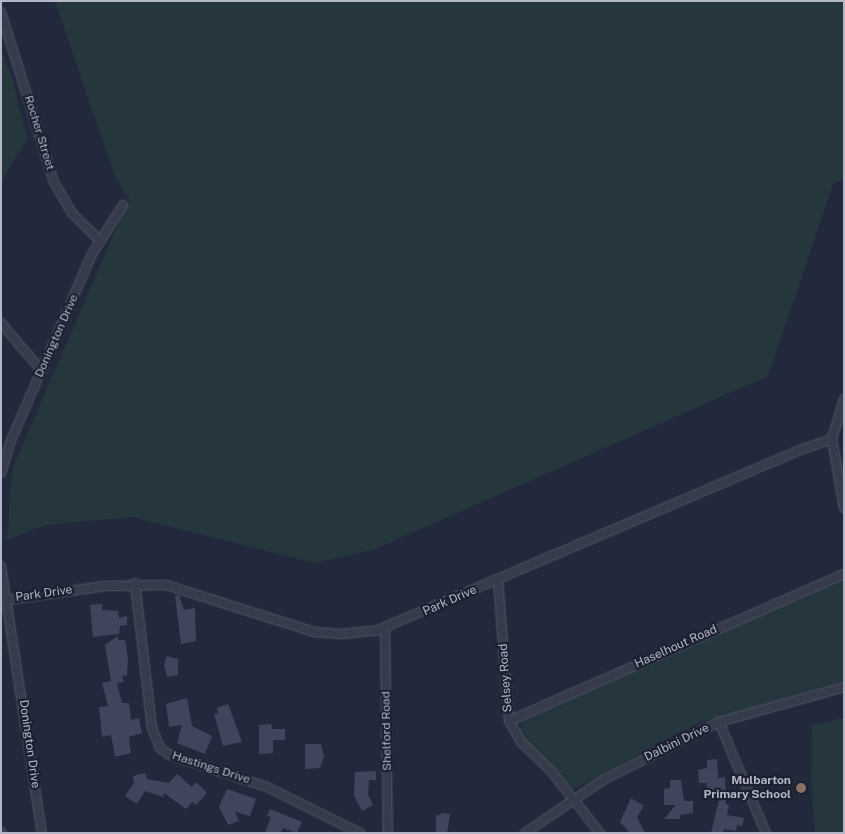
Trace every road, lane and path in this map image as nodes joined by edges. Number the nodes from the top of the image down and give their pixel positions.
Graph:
1 (1, 12) edge
2 (123, 205) dead end
3 (99, 240) junction
4 (1, 323) edge
5 (41, 370) junction
6 (844, 398) edge
7 (832, 439) junction
8 (1, 472) edge
9 (844, 508) edge
10 (1, 566) edge
11 (844, 574) edge
12 (498, 580) junction
13 (135, 583) junction
14 (7, 600) junction
15 (385, 629) junction
16 (844, 686) edge
17 (509, 721) junction
18 (719, 722) junction
19 (574, 797) junction
20 (42, 833) edge
21 (360, 833) edge
22 (388, 833) edge
23 (525, 833) edge
24 (600, 833) edge
25 (766, 833) edge

1 - 3 street, Rocher Street
2 - 3 street, Donington Drive
3 - 5 street, Donington Drive
4 - 5 street
5 - 8 street, Donington Drive
6 - 7 street
7 - 9 street
7 - 12 street, Park Drive
10 - 14 street, Donington Drive
11 - 17 street, Haselhout Road
12 - 15 street, Park Drive
12 - 17 street, Selsey Road
13 - 14 street, Park Drive
13 - 15 street, Park Drive
13 - 21 street, Hastings Drive
14 - 20 street, Donington Drive
15 - 22 street, Shelford Road
16 - 18 street, Dalbini Drive
17 - 19 street, Selsey Road
18 - 19 street, Dalbini Drive
18 - 25 street
19 - 23 street, Dalbini Drive
19 - 24 street, Selsey Road

